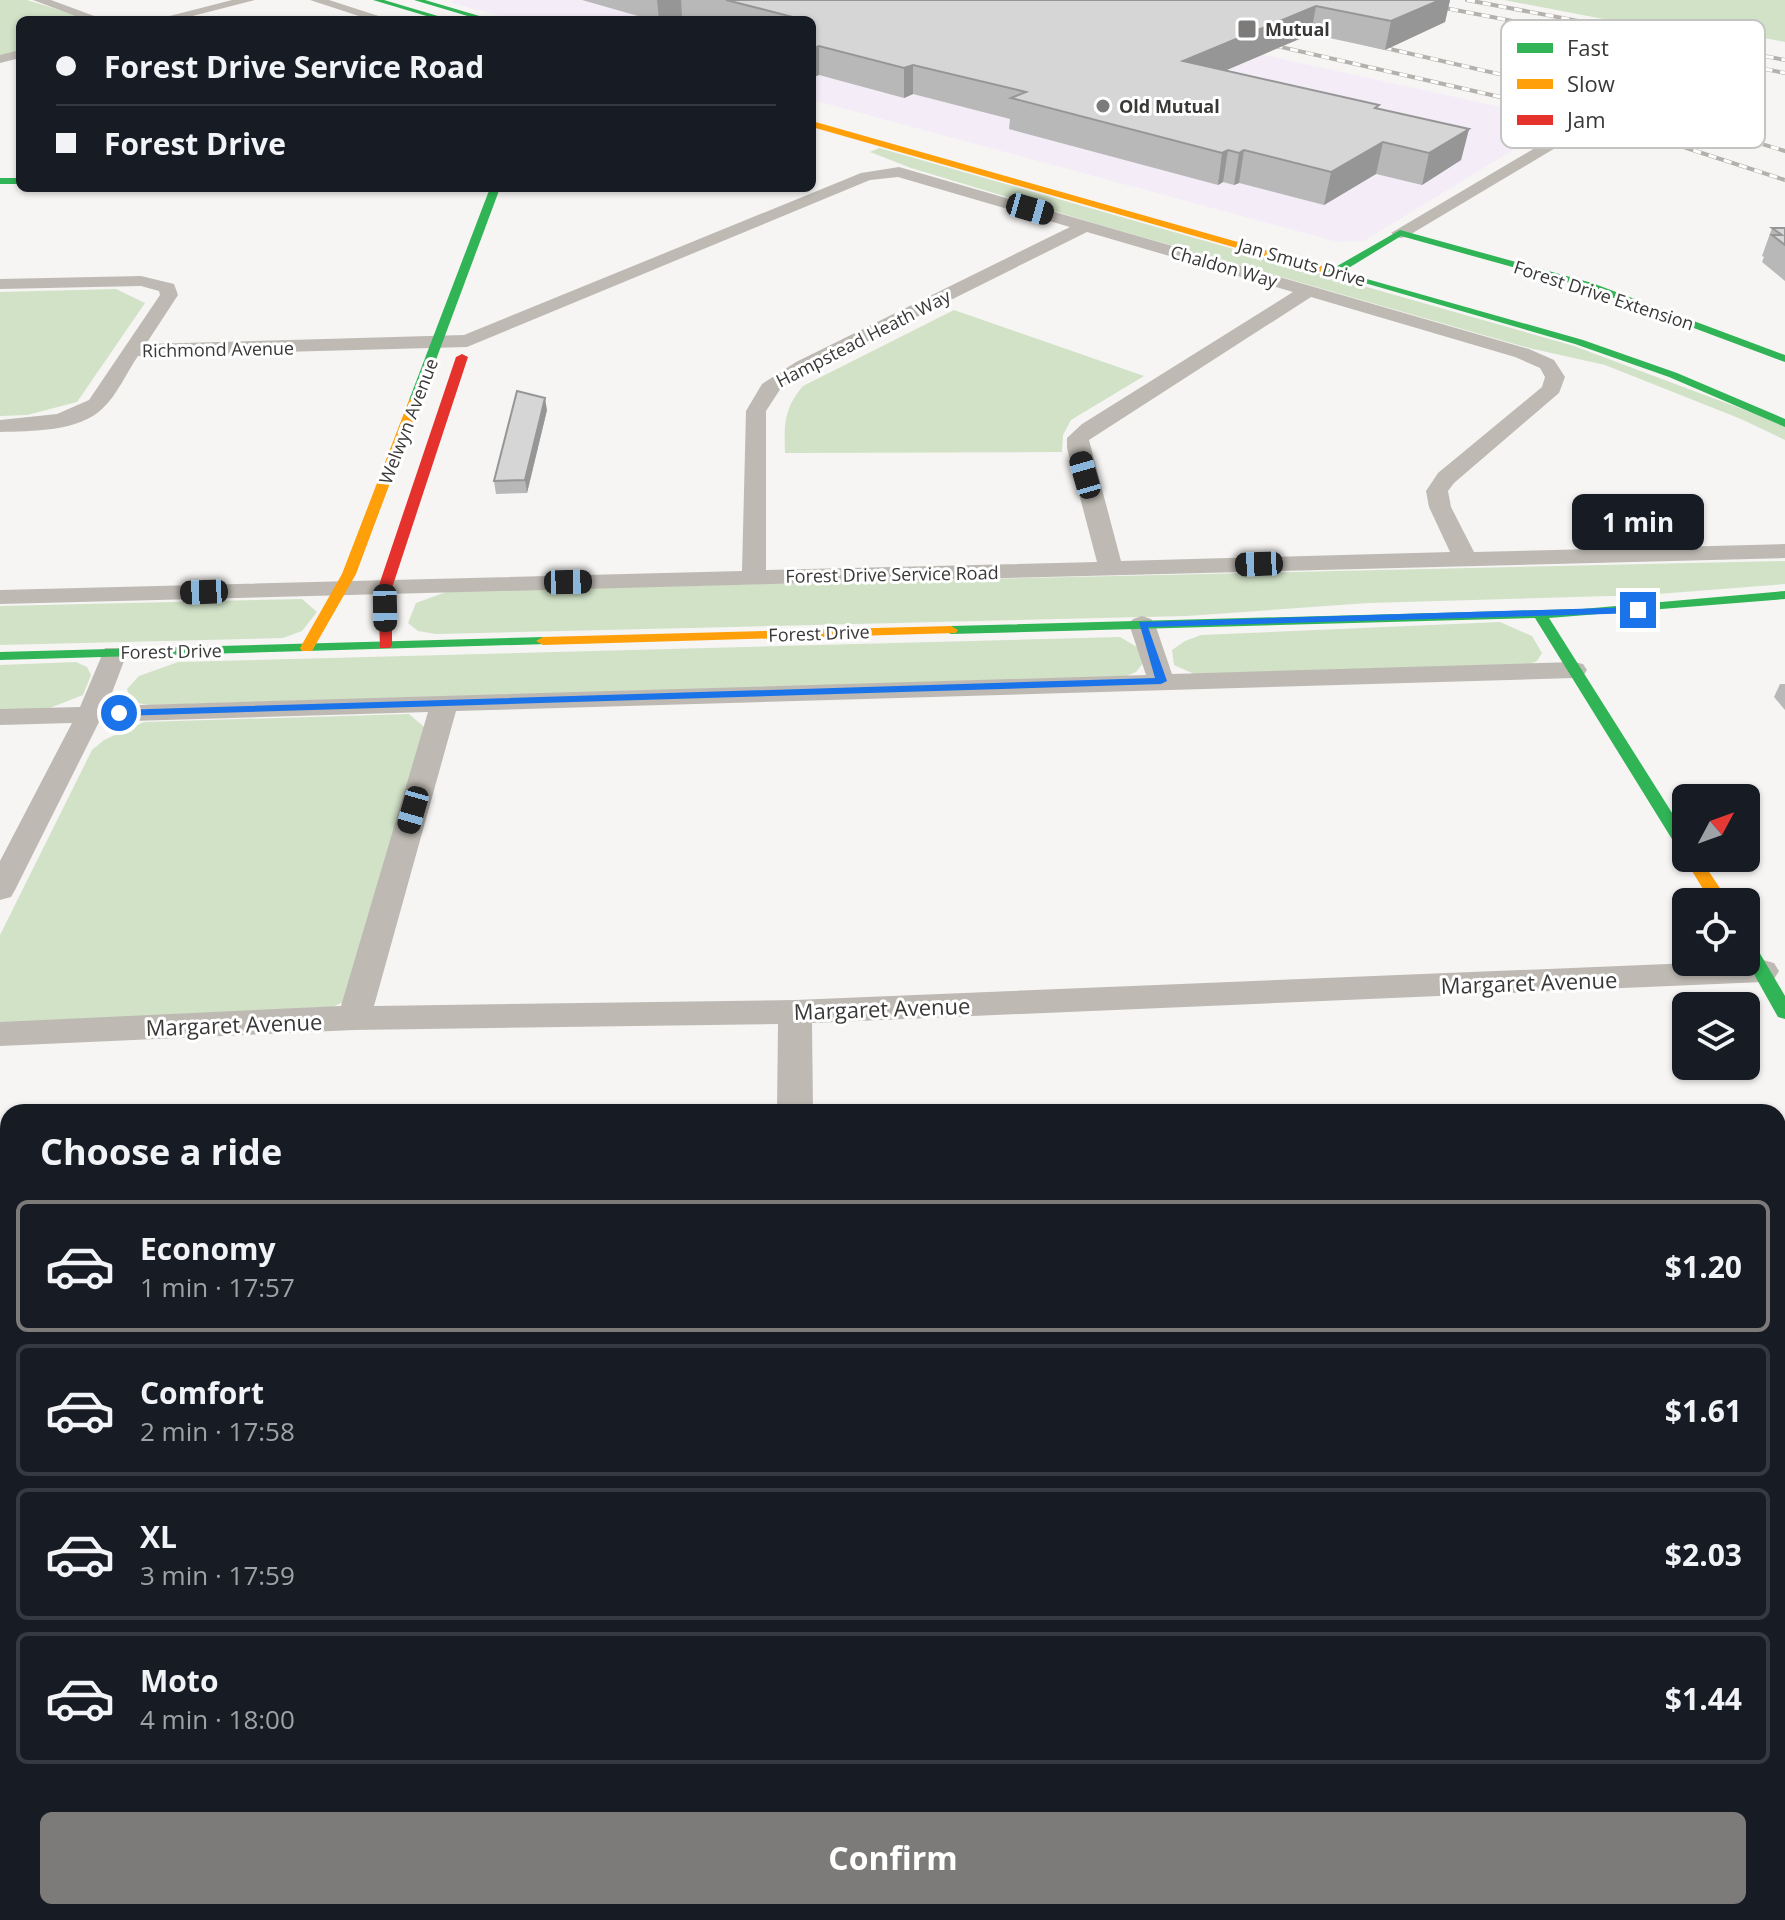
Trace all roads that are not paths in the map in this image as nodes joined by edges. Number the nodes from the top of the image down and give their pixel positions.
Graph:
1 (39, 0) edge
2 (249, 0) edge
3 (316, 0) edge
4 (376, 0) edge
5 (417, 0) edge
6 (87, 16) edge
7 (178, 16) edge
8 (371, 16) edge
9 (432, 16) edge
10 (475, 16) edge
11 (816, 110) edge
12 (816, 125) edge
13 (1545, 148) edge
14 (492, 192) edge
15 (1466, 194) junction
16 (1452, 211) junction
17 (1087, 225) junction
18 (1400, 233) junction
19 (1421, 239) junction
20 (1490, 258) junction
21 (1356, 259) junction
22 (1383, 267) junction
23 (1336, 271) junction
24 (0, 284) edge
25 (1308, 291) junction
26 (1498, 300) dead end
27 (476, 313) dead end
28 (1589, 326) dead end
29 (467, 341) junction
30 (439, 342) junction
31 (133, 350) junction
32 (1785, 359) edge
33 (1785, 423) edge
34 (0, 426) edge
35 (1785, 551) edge
36 (1465, 558) junction
37 (1111, 569) junction
38 (754, 577) junction
39 (343, 588) junction
40 (385, 588) junction
41 (1785, 595) edge
42 (0, 597) edge
43 (1638, 610) junction
44 (1785, 613) edge
45 (1539, 614) junction
46 (1142, 624) junction
47 (385, 645) junction
48 (307, 648) junction
49 (114, 653) junction
50 (0, 656) edge
51 (1574, 670) junction
52 (1161, 681) junction
53 (444, 705) junction
54 (90, 714) junction
55 (0, 717) edge
56 (1672, 826) edge
57 (0, 890) edge
58 (1672, 963) edge
59 (1760, 968) edge
60 (795, 1012) junction
61 (1785, 1012) edge
62 (354, 1018) junction
63 (0, 1034) edge
64 (795, 1104) edge

1 - 6 street
2 - 7 street
3 - 8 street
4 - 9 main road
5 - 10 main road
11 - 21 main road, Jan Smuts Drive
12 - 23 main road, Jan Smuts Drive
13 - 15 street
14 - 30 main road, Welwyn Avenue
15 - 16 street
15 - 18 street
16 - 19 street
16 - 20 main road
17 - 25 street, Chaldon Way
17 - 29 street, Chaldon Way
17 - 38 street, Hampstead Heath Way
18 - 19 main road, Forest Drive Extension
18 - 21 main road
19 - 20 main road, Forest Drive Extension
19 - 22 main road
20 - 32 main road, Forest Drive Extension
21 - 22 main road, Jan Smuts Drive
21 - 23 main road
22 - 23 main road, Jan Smuts Drive
22 - 33 main road, Jan Smuts Drive
24 - 31 street
25 - 36 street, Chaldon Way
25 - 37 street
26 - 28 main road
27 - 29 main road, Welwyn Avenue
29 - 30 street, Richmond Avenue
29 - 40 main road, Welwyn Avenue
30 - 31 street, Richmond Avenue
30 - 39 main road, Welwyn Avenue
31 - 34 street, Richmond Avenue
35 - 36 street, Forest Drive Service Road
36 - 37 street, Forest Drive Service Road
37 - 38 street, Forest Drive Service Road
38 - 40 street, Forest Drive Service Road
39 - 40 street, Forest Drive Service Road
39 - 42 street, Forest Drive Service Road
39 - 48 main road, Welwyn Avenue
40 - 47 main road, Welwyn Avenue
41 - 43 main road, Forest Drive
43 - 44 main road, Forest Drive
43 - 45 main road, Forest Drive
45 - 46 main road, Forest Drive
45 - 51 main road
46 - 47 main road, Forest Drive
46 - 52 street
47 - 48 main road, Forest Drive
48 - 49 main road, Forest Drive
49 - 50 main road, Forest Drive
49 - 54 street
51 - 52 street
51 - 56 main road
52 - 53 street
53 - 54 street
53 - 62 street
54 - 55 street
54 - 57 street
58 - 60 street, Margaret Avenue
59 - 61 main road
60 - 62 street, Margaret Avenue
60 - 64 street
62 - 63 street, Margaret Avenue

